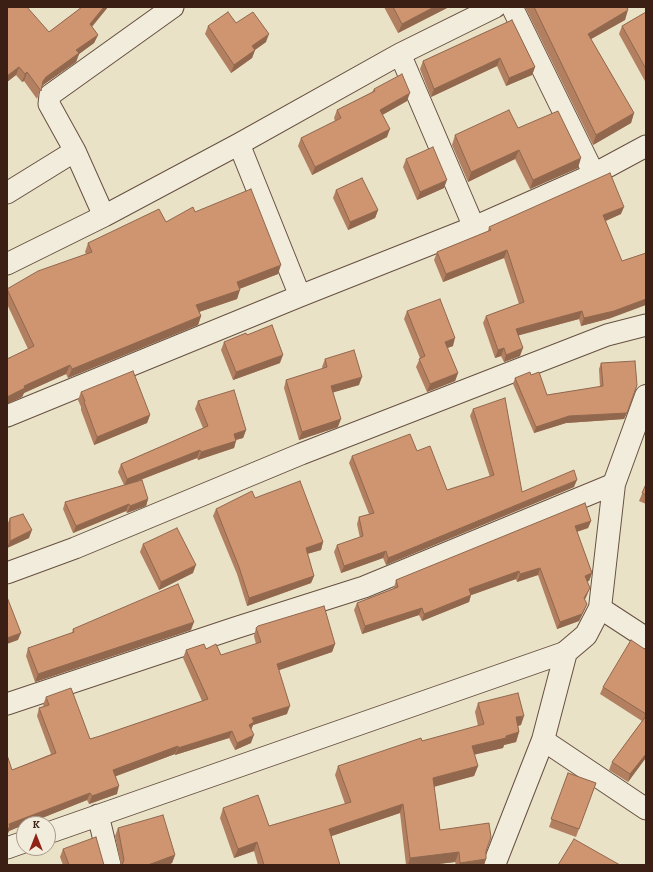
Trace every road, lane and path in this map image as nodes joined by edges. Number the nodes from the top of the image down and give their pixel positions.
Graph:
1 (173, 7) edge
2 (495, 7) edge
3 (512, 7) edge
4 (400, 54) junction
5 (239, 144) junction
6 (646, 146) edge
7 (75, 151) junction
8 (594, 174) junction
9 (7, 193) edge
10 (104, 216) junction
11 (474, 227) junction
12 (7, 264) edge
13 (300, 296) junction
14 (646, 325) edge
15 (646, 396) edge
16 (7, 416) edge
17 (614, 484) junction
18 (7, 573) edge
19 (600, 608) junction
20 (646, 638) edge
21 (566, 652) junction
22 (7, 704) edge
23 (543, 740) junction
24 (646, 809) edge
25 (98, 815) junction
26 (56, 830) edge
27 (110, 865) edge
28 (494, 865) edge

1 - 7 street
2 - 4 street
3 - 8 street
4 - 5 street
4 - 11 street
5 - 10 street
5 - 13 street
6 - 8 street
7 - 9 street
7 - 10 street
8 - 11 street
10 - 12 street
11 - 13 street
13 - 16 street
14 - 18 street
15 - 17 street
17 - 19 street
17 - 22 street
19 - 20 street
19 - 21 street
21 - 23 street
21 - 25 street
23 - 24 street
23 - 28 street
25 - 26 street
25 - 27 street

